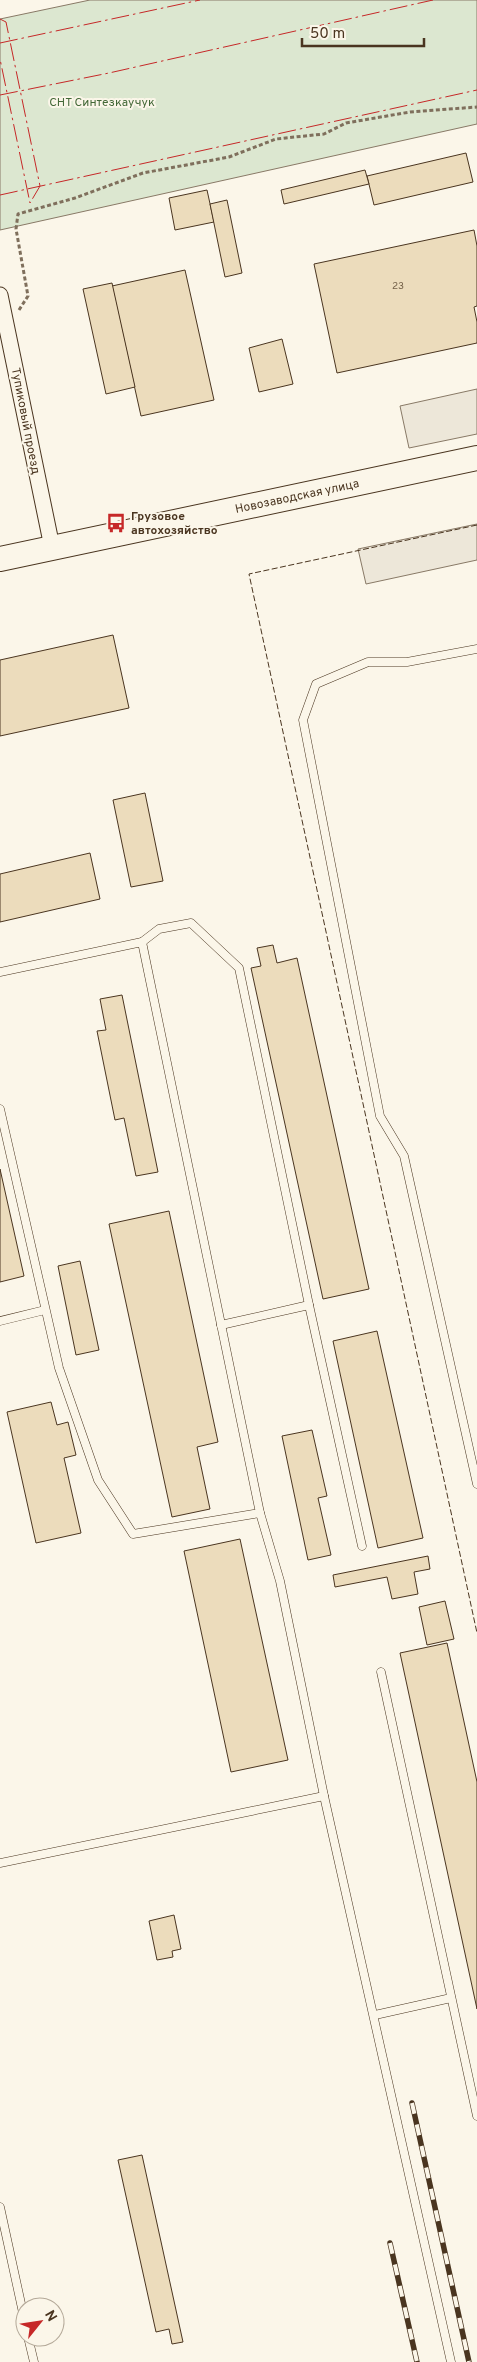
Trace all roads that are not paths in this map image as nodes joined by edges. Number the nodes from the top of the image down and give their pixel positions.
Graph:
1 (0, 295) edge
2 (477, 458) edge
3 (52, 547) junction
4 (0, 559) edge
5 (477, 649) edge
6 (142, 942) junction
7 (0, 972) edge
8 (0, 1109) edge
9 (309, 1305) junction
10 (45, 1310) junction
11 (0, 1321) edge
12 (221, 1325) junction
13 (477, 1484) edge
14 (260, 1513) junction
15 (362, 1546) dead end
16 (381, 1672) dead end
17 (324, 1796) junction
18 (0, 1863) edge
19 (451, 1998) junction
20 (375, 2015) junction
21 (477, 2116) edge
22 (0, 2207) edge
23 (20, 2297) edge
24 (30, 2347) edge
25 (34, 2362) edge
26 (451, 2362) edge

1 - 3 street, Тупиковый проезд
2 - 3 main road, Новозаводская улица
3 - 4 main road, Новозаводская улица
5 - 13 lane
6 - 7 lane
6 - 9 lane
6 - 12 lane
8 - 10 lane
9 - 12 lane
9 - 15 lane
10 - 11 lane
10 - 14 lane
12 - 14 lane
14 - 17 lane
16 - 19 lane
17 - 18 lane
17 - 20 lane
19 - 20 lane
19 - 21 lane
20 - 26 lane
22 - 23 lane
24 - 25 lane

